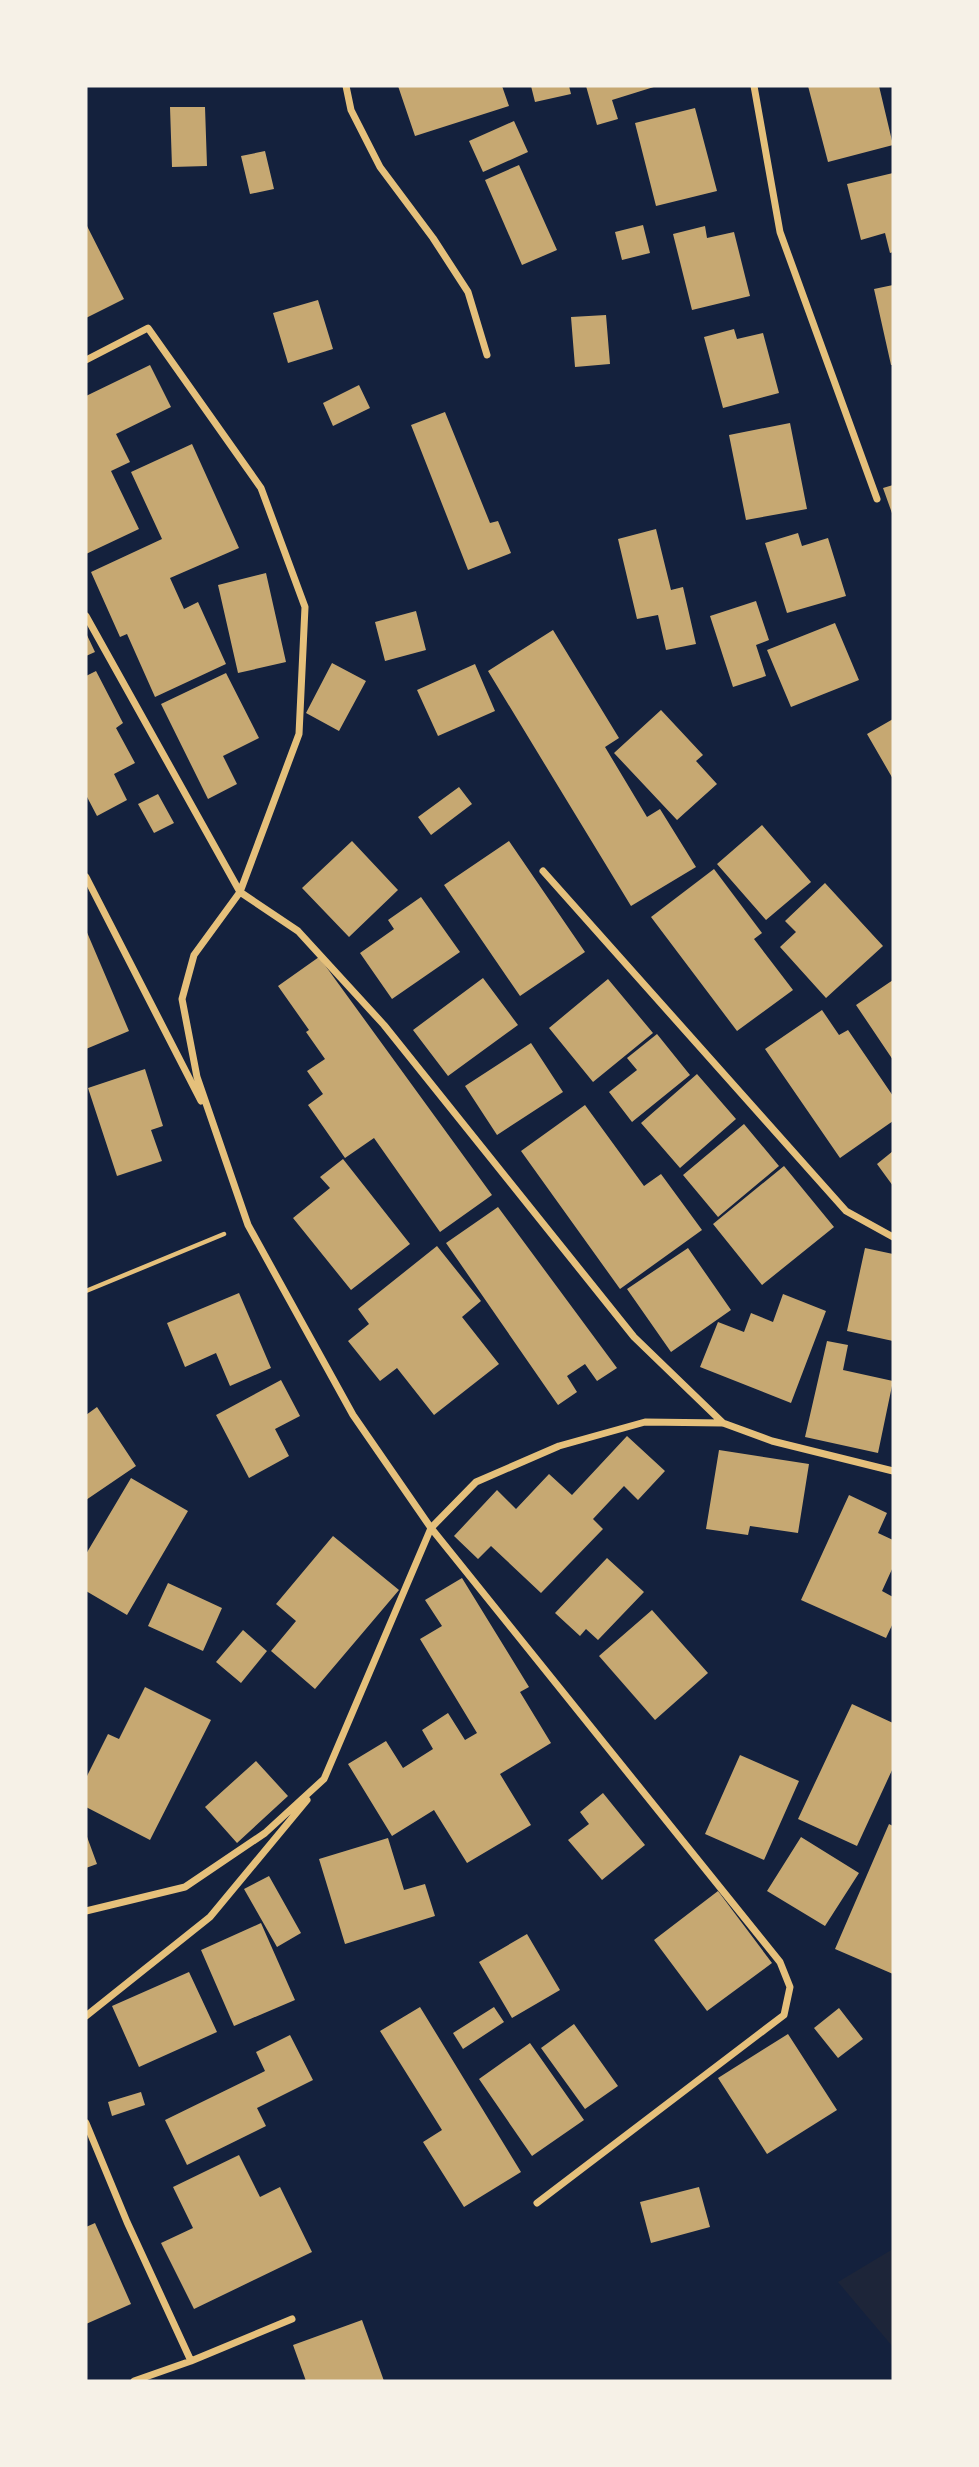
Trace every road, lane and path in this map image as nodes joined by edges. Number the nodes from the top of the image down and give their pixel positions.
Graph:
1 (346, 86) edge
2 (754, 86) edge
3 (487, 355) dead end
4 (86, 360) edge
5 (877, 499) dead end
6 (86, 616) edge
7 (543, 871) dead end
8 (86, 877) edge
9 (240, 892) junction
10 (216, 1129) junction
11 (248, 1224) junction
12 (893, 1237) edge
13 (86, 1290) edge
14 (723, 1423) junction
15 (893, 1471) edge
16 (431, 1528) junction
17 (324, 1779) junction
18 (86, 1911) edge
19 (86, 2016) edge
20 (86, 2123) edge
21 (537, 2203) dead end
22 (292, 2319) dead end
23 (191, 2361) junction
24 (134, 2381) edge

1 - 3 street
2 - 5 street
4 - 9 street
6 - 9 street
7 - 12 street
8 - 10 street
9 - 10 street
9 - 14 street
10 - 11 street
11 - 13 path
11 - 16 street
14 - 15 street
14 - 16 street
16 - 17 street
16 - 21 street
17 - 18 street
17 - 19 street
20 - 23 street
22 - 23 street
23 - 24 street

